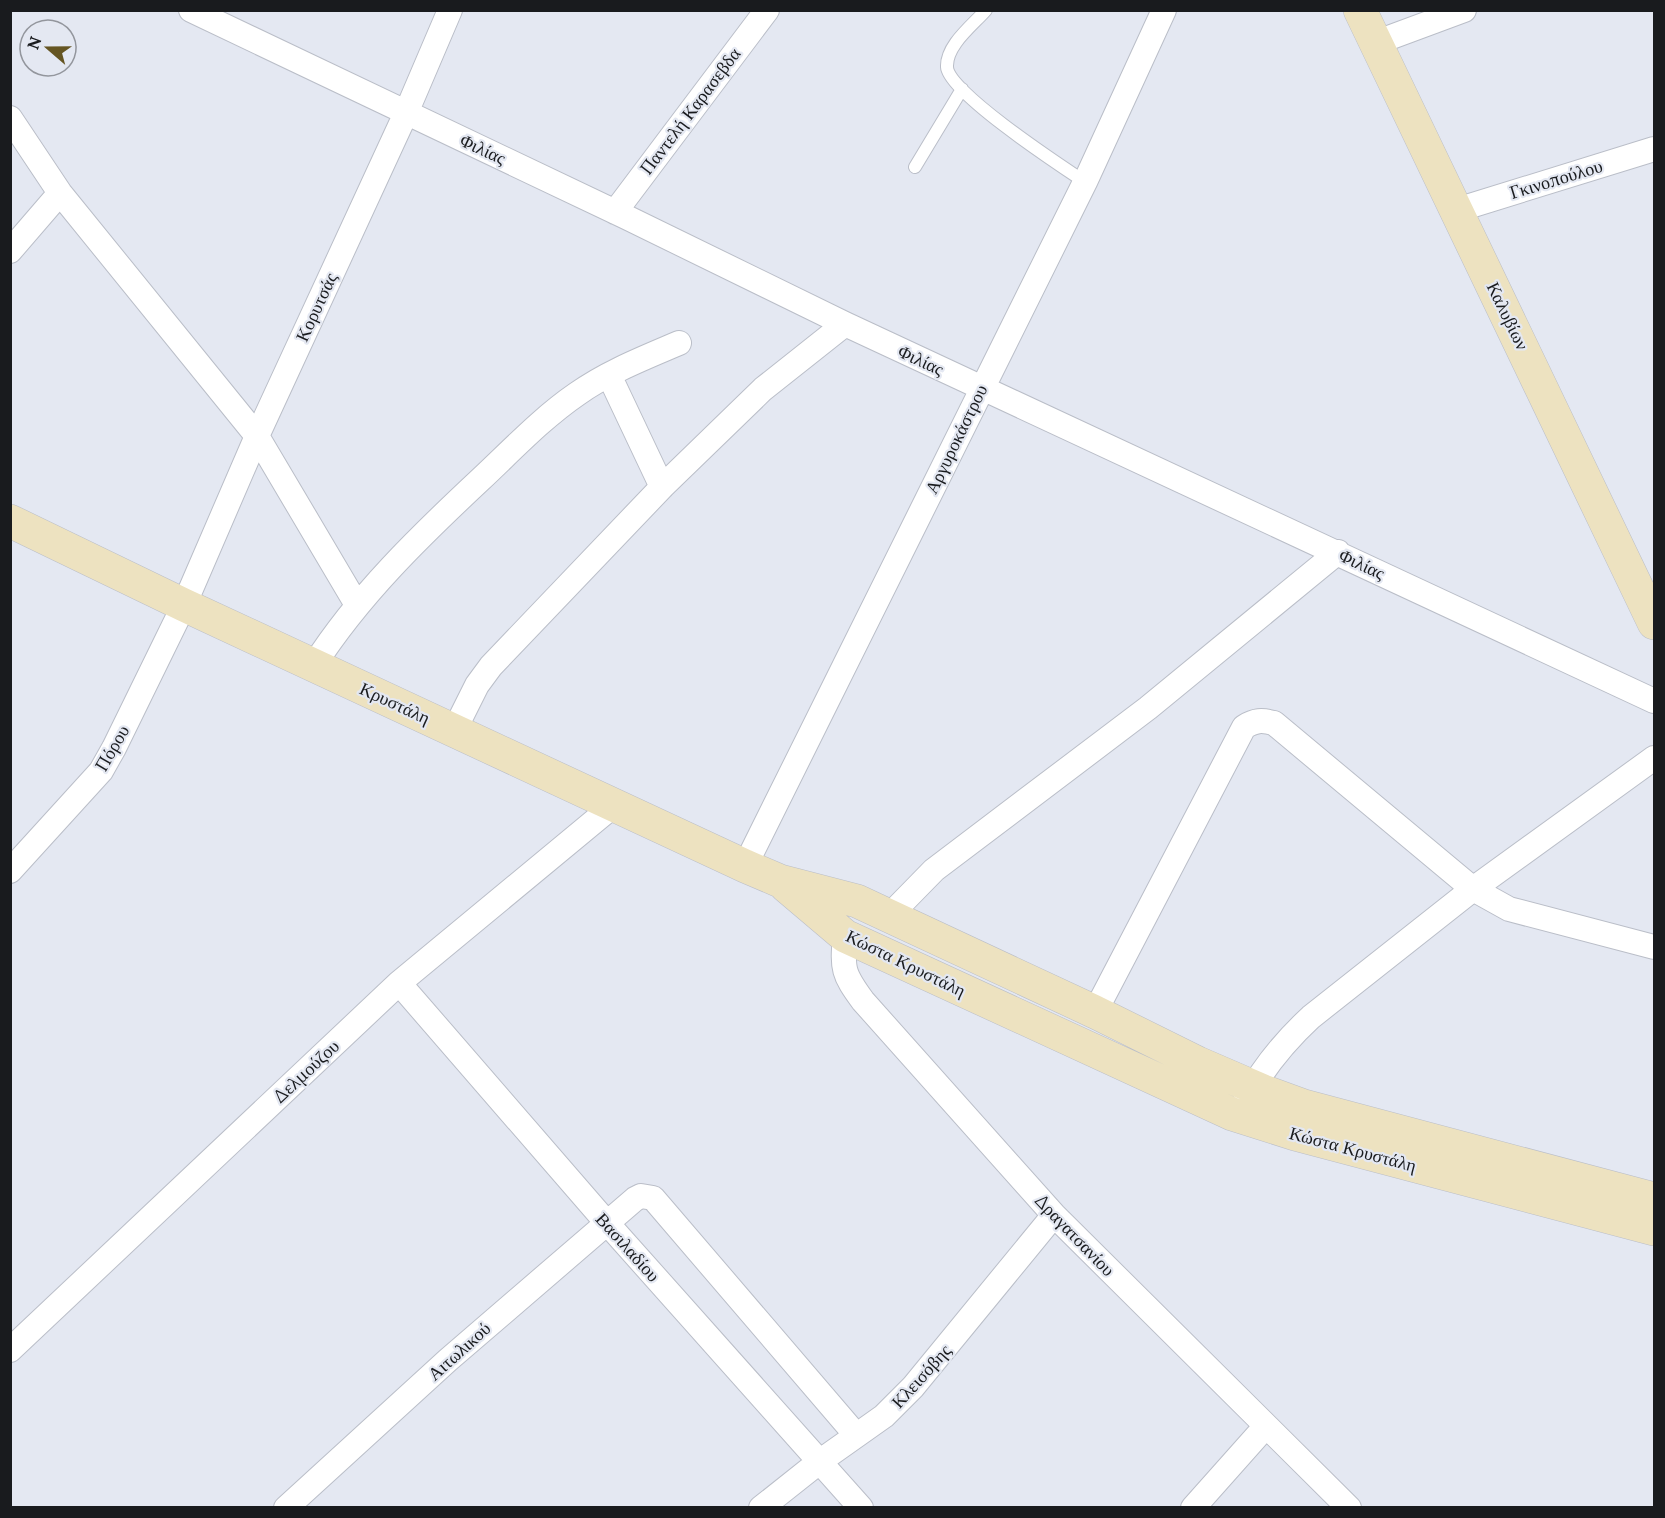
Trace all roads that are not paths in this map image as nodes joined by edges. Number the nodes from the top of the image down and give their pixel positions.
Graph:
1 (192, 10) edge
2 (450, 10) edge
3 (767, 10) edge
4 (986, 10) edge
5 (1164, 10) edge
6 (1360, 10) edge
7 (1464, 10) edge
8 (1376, 43) junction
9 (962, 89) junction
10 (406, 113) junction
11 (10, 118) edge
12 (1654, 149) edge
13 (915, 167) dead end
14 (1085, 182) junction
15 (60, 193) junction
16 (1456, 210) junction
17 (615, 212) junction
18 (10, 251) edge
19 (845, 324) junction
20 (679, 343) dead end
21 (609, 375) junction
22 (982, 388) junction
23 (257, 436) junction
24 (662, 487) junction
25 (10, 521) edge
26 (1338, 552) junction
27 (183, 604) junction
28 (357, 604) junction
29 (1654, 623) edge
30 (314, 665) junction
31 (1654, 701) edge
32 (454, 731) junction
33 (1654, 758) edge
34 (614, 806) junction
35 (745, 866) junction
36 (10, 871) edge
37 (780, 881) junction
38 (1473, 889) junction
39 (889, 916) junction
40 (844, 936) junction
41 (1654, 946) edge
42 (399, 983) junction
43 (1095, 1012) junction
44 (1253, 1087) junction
45 (1237, 1116) junction
46 (1654, 1199) edge
47 (1054, 1215) junction
48 (607, 1224) junction
49 (1654, 1229) edge
50 (10, 1350) edge
51 (1266, 1426) junction
52 (856, 1435) junction
53 (819, 1462) junction
54 (286, 1508) edge
55 (761, 1508) edge
56 (861, 1508) edge
57 (1193, 1508) edge
58 (1349, 1508) edge

1 - 10 street, Φιλίας
2 - 10 street, Κορυτσάς
3 - 17 street, Παντελή Καρασεβδα
4 - 9 lane
5 - 14 street, Αργυροκάστρου
6 - 8 street, Καλυβίων
7 - 8 street
8 - 16 street, Καλυβίων
9 - 13 lane
9 - 14 lane
10 - 17 street, Φιλίας
10 - 23 street, Κορυτσάς
11 - 15 street
12 - 16 street, Γκινοπούλου
14 - 22 street, Αργυροκάστρου
15 - 18 street
15 - 23 street
16 - 29 street, Καλυβίων
17 - 19 street, Φιλίας
19 - 22 street, Φιλίας
19 - 24 street
20 - 21 street
21 - 24 street
21 - 28 street
22 - 26 street, Φιλίας
22 - 35 street, Αργυροκάστρου
23 - 27 street, Κορυτσάς
23 - 28 street
24 - 32 street
25 - 27 street, Κρυστάλη
26 - 31 street, Φιλίας
26 - 39 street
27 - 30 street, Κρυστάλη
27 - 36 street, Πόρου
28 - 30 street
30 - 32 street, Κρυστάλη
32 - 34 street, Κρυστάλη
33 - 38 street
34 - 35 street, Κρυστάλη
34 - 42 street, Δελμούζου
35 - 37 street, Κρυστάλη
37 - 39 street, Κώστα Κρυστάλη
37 - 40 street, Κώστα Κρυστάλη
38 - 41 street
38 - 43 street
38 - 44 street
39 - 43 street, Κώστα Κρυστάλη
40 - 45 street, Κώστα Κρυστάλη
40 - 47 street, Δραγατσανίου
42 - 48 street, Βασιλαδίου
42 - 50 street, Δελμούζου
43 - 44 street, Κώστα Κρυστάλη
44 - 45 street
44 - 46 street, Κώστα Κρυστάλη
45 - 49 street, Κώστα Κρυστάλη
47 - 51 street, Δραγατσανίου
47 - 52 street, Κλεισόβης
48 - 52 street, Αιτωλικού
48 - 53 street, Βασιλαδίου
48 - 54 street, Αιτωλικού
51 - 57 street
51 - 58 street, Δραγατσανίου
52 - 53 street, Κλεισόβης
53 - 55 street, Κλεισόβης
53 - 56 street, Βασιλαδίου

